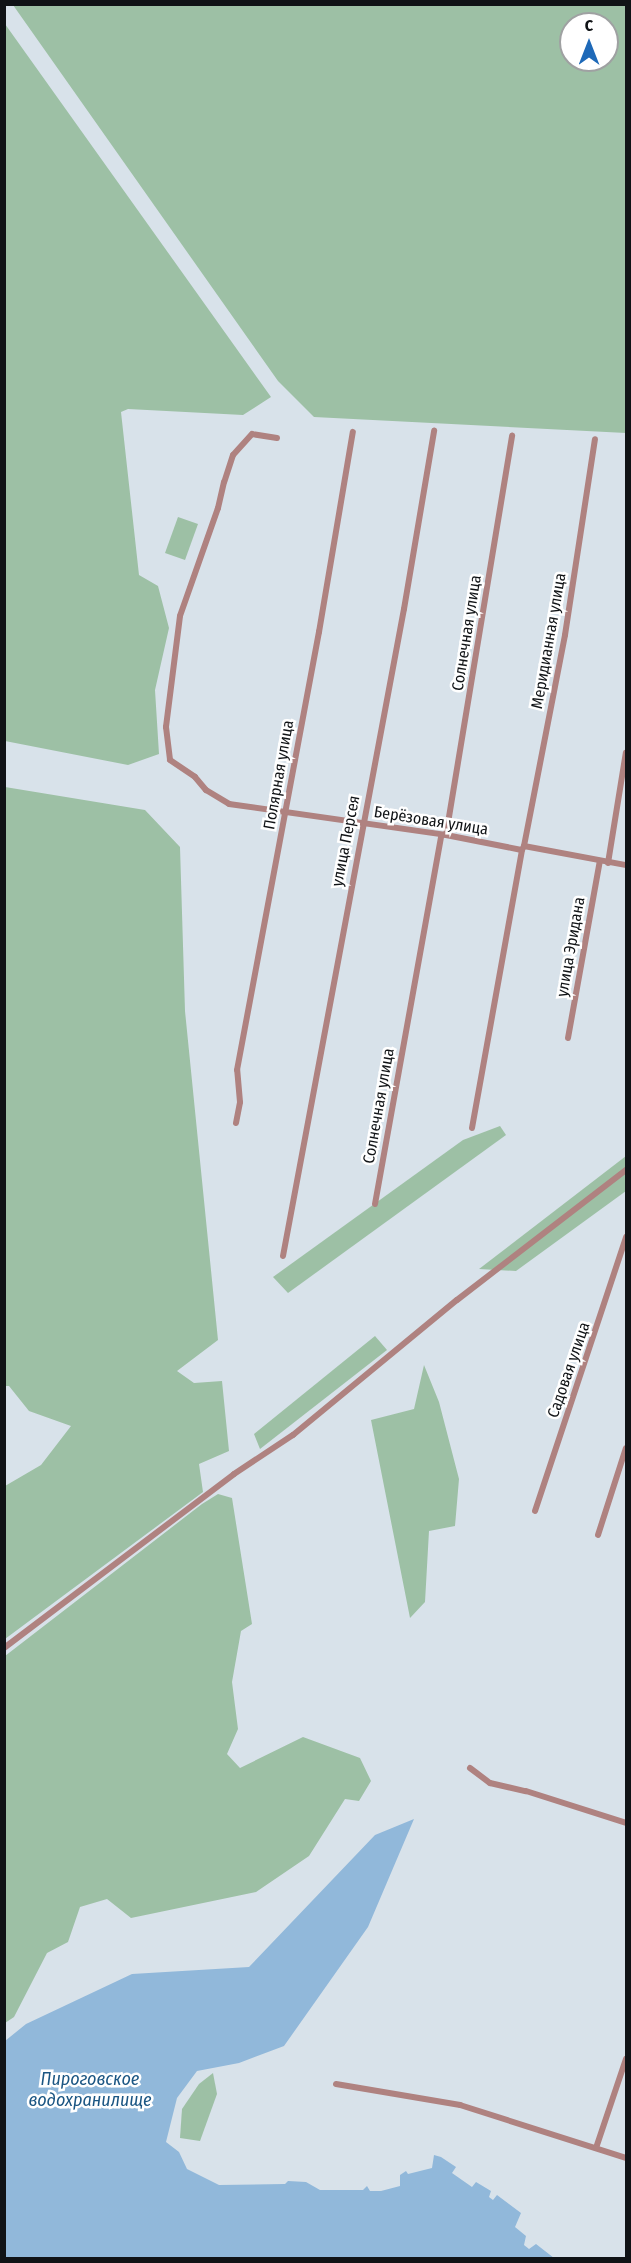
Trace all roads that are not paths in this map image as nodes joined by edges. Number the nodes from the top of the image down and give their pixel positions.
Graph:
1 (434, 431) dead end
2 (352, 432) dead end
3 (512, 435) dead end
4 (277, 438) dead end
5 (595, 439) dead end
6 (627, 752) edge
7 (286, 812) junction
8 (362, 823) junction
9 (444, 836) junction
10 (523, 848) junction
11 (600, 861) junction
12 (608, 863) junction
13 (627, 865) edge
14 (568, 1038) dead end
15 (236, 1123) dead end
16 (472, 1128) dead end
17 (627, 1170) edge
18 (375, 1204) dead end
19 (627, 1237) edge
20 (283, 1256) dead end
21 (627, 1449) edge
22 (535, 1511) dead end
23 (598, 1535) dead end
24 (4, 1648) edge
25 (470, 1768) dead end
26 (627, 1823) edge
27 (627, 2059) edge
28 (336, 2084) dead end
29 (596, 2148) junction
30 (627, 2158) edge

1 - 8 street, улица Персея
2 - 7 street, Полярная улица
3 - 9 street, Солнечная улица
4 - 7 street, Берёзовая улица
5 - 10 street, Меридианная улица
6 - 12 street
7 - 8 street, Берёзовая улица
7 - 15 street, Полярная улица
8 - 9 street, Берёзовая улица
8 - 20 street, улица Персея
9 - 10 street, Берёзовая улица
9 - 18 street, Солнечная улица
10 - 11 street, Берёзовая улица
10 - 16 street, Меридианная улица
11 - 12 street, Берёзовая улица
11 - 14 street, улица Эридана
12 - 13 street, Берёзовая улица
17 - 24 street
19 - 22 street, Садовая улица
21 - 23 street
25 - 26 street
27 - 29 street
28 - 29 street
29 - 30 street

